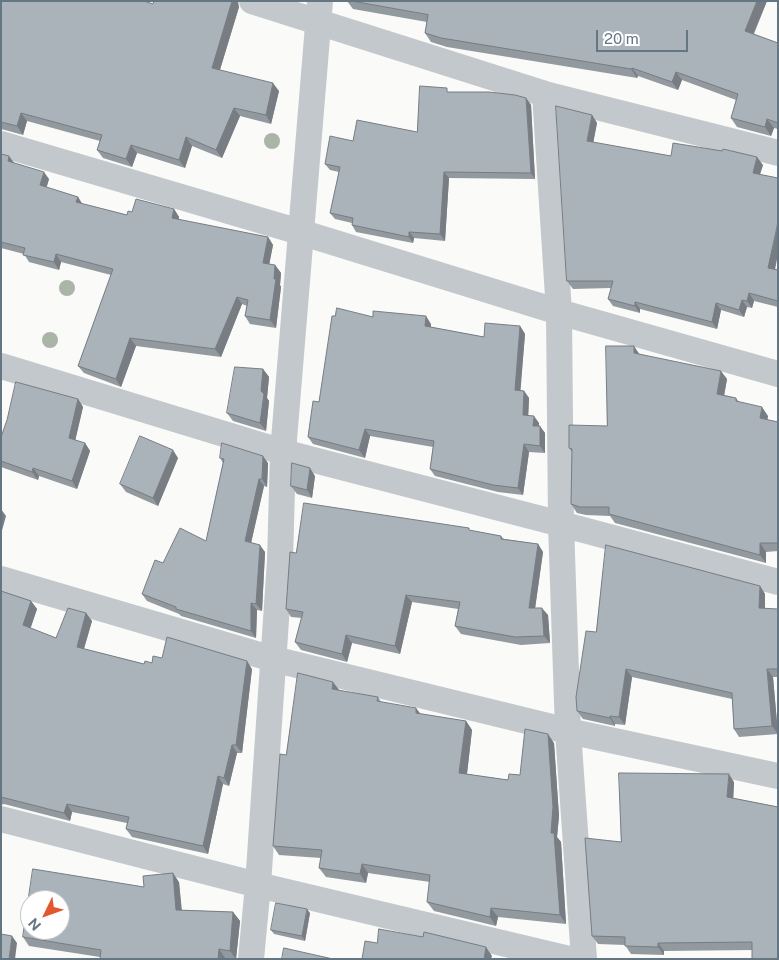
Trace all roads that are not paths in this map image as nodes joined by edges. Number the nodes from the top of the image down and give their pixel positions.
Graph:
1 (252, 1) edge
2 (319, 12) edge
3 (545, 94) junction
4 (1, 144) edge
5 (778, 153) edge
6 (300, 232) junction
7 (559, 312) junction
8 (1, 366) edge
9 (778, 374) edge
10 (282, 452) junction
11 (561, 524) junction
12 (1, 579) edge
13 (778, 582) edge
14 (273, 659) junction
15 (568, 731) junction
16 (778, 776) edge
17 (1, 819) edge
18 (258, 884) junction
19 (250, 959) edge
20 (569, 959) edge
21 (584, 959) edge

1 - 2 street
2 - 3 street
2 - 6 street
3 - 5 street
3 - 7 street
4 - 6 street
6 - 7 street
6 - 10 street
7 - 9 street
7 - 11 street
8 - 10 street
10 - 11 street
10 - 14 street
11 - 13 street
11 - 15 street
12 - 14 street
14 - 15 street
14 - 18 street
15 - 16 street
15 - 21 street
17 - 18 street
18 - 19 street
18 - 20 street

